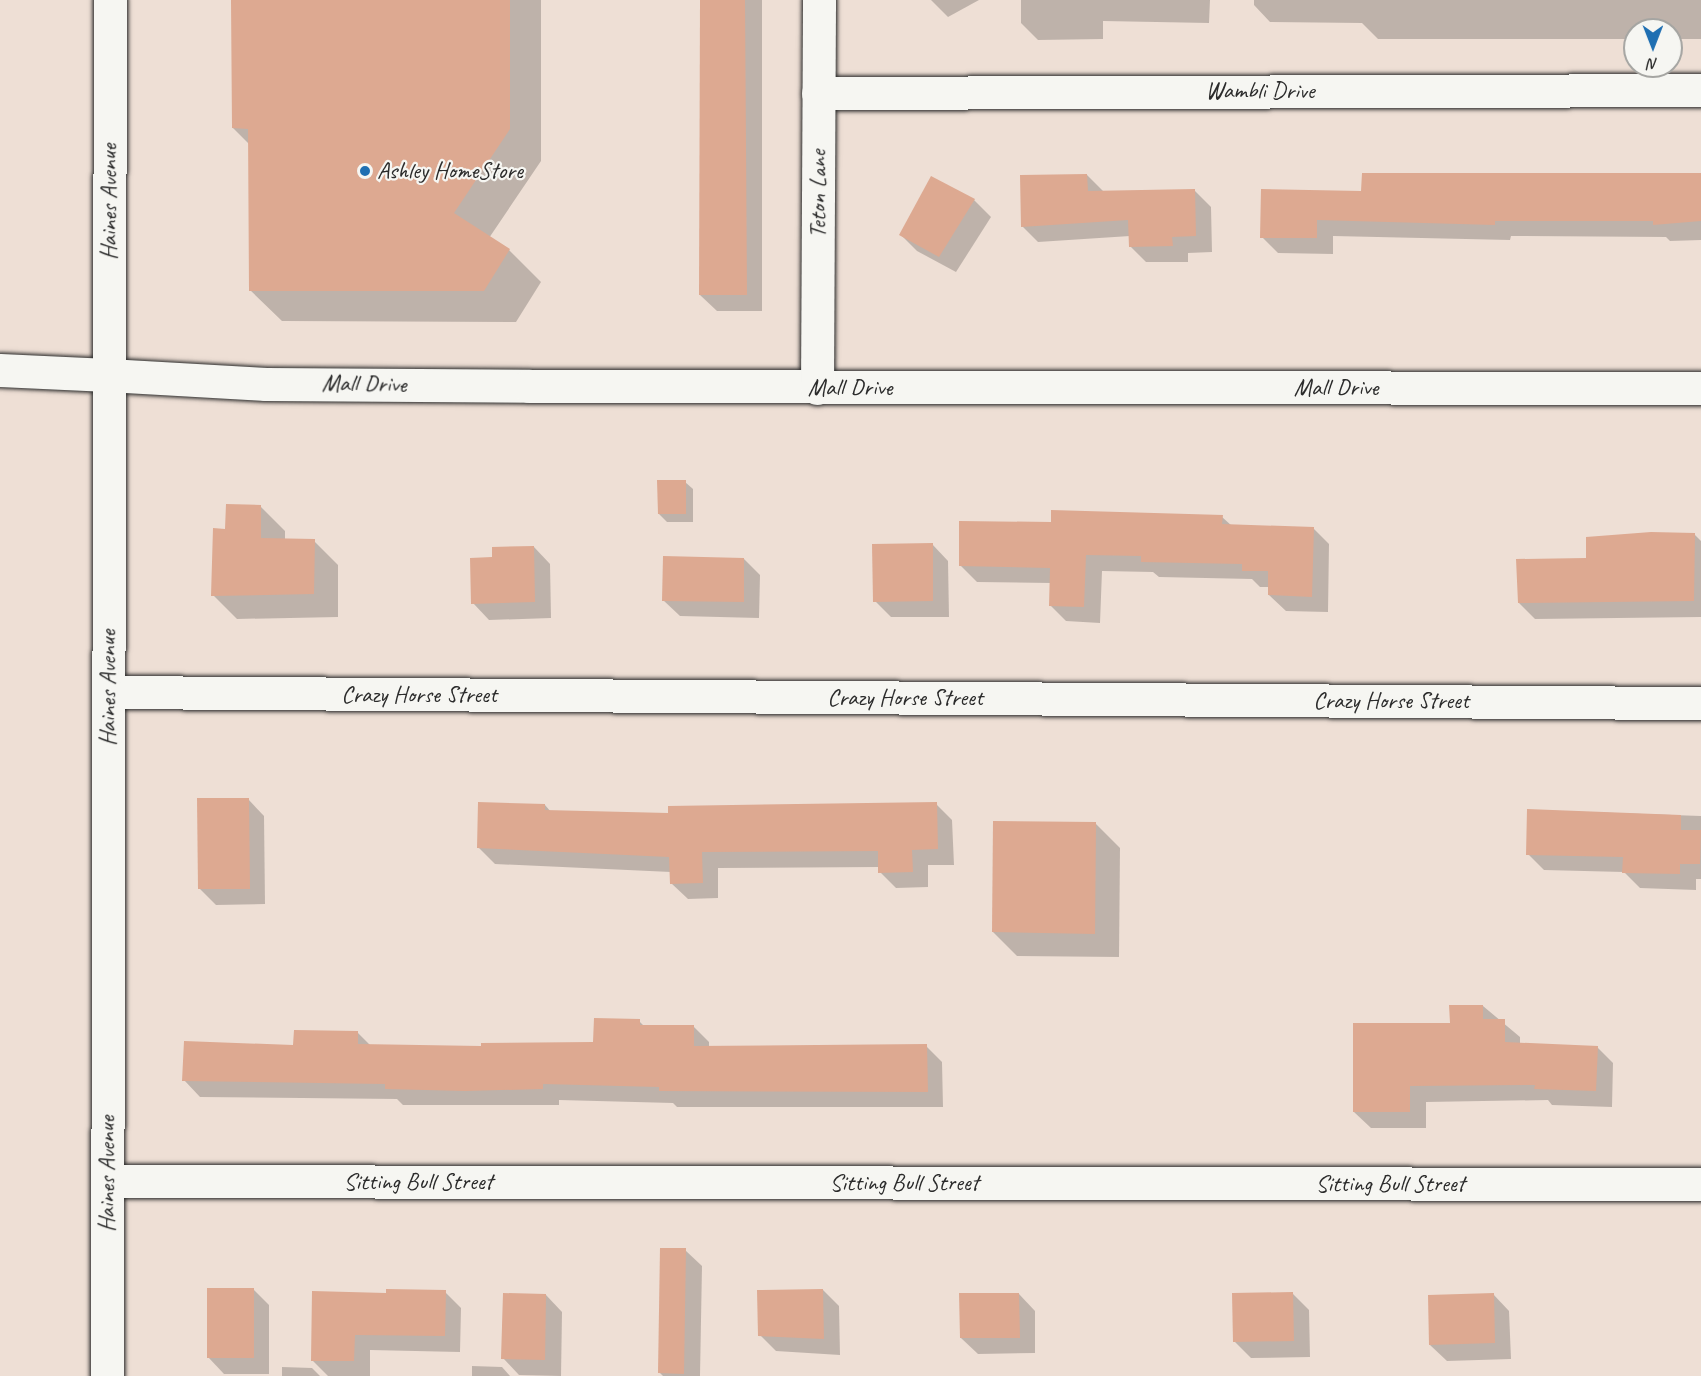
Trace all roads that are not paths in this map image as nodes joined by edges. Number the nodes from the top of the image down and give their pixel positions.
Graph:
1 (110, 0) edge
2 (819, 0) edge
3 (1701, 90) edge
4 (818, 93) junction
5 (0, 370) edge
6 (108, 375) junction
7 (817, 388) junction
8 (1701, 388) edge
9 (109, 693) junction
10 (1701, 703) edge
11 (107, 1181) junction
12 (1701, 1184) edge
13 (107, 1376) edge

1 - 6 street, Haines Avenue
2 - 4 street, Teton Lane
3 - 4 street, Wambli Drive
4 - 7 street, Teton Lane
5 - 6 street, Mall Drive
6 - 7 street, Mall Drive
6 - 9 street, Haines Avenue
7 - 8 street, Mall Drive
9 - 10 street, Crazy Horse Street
9 - 11 street, Haines Avenue
11 - 12 street, Sitting Bull Street
11 - 13 street, Haines Avenue

